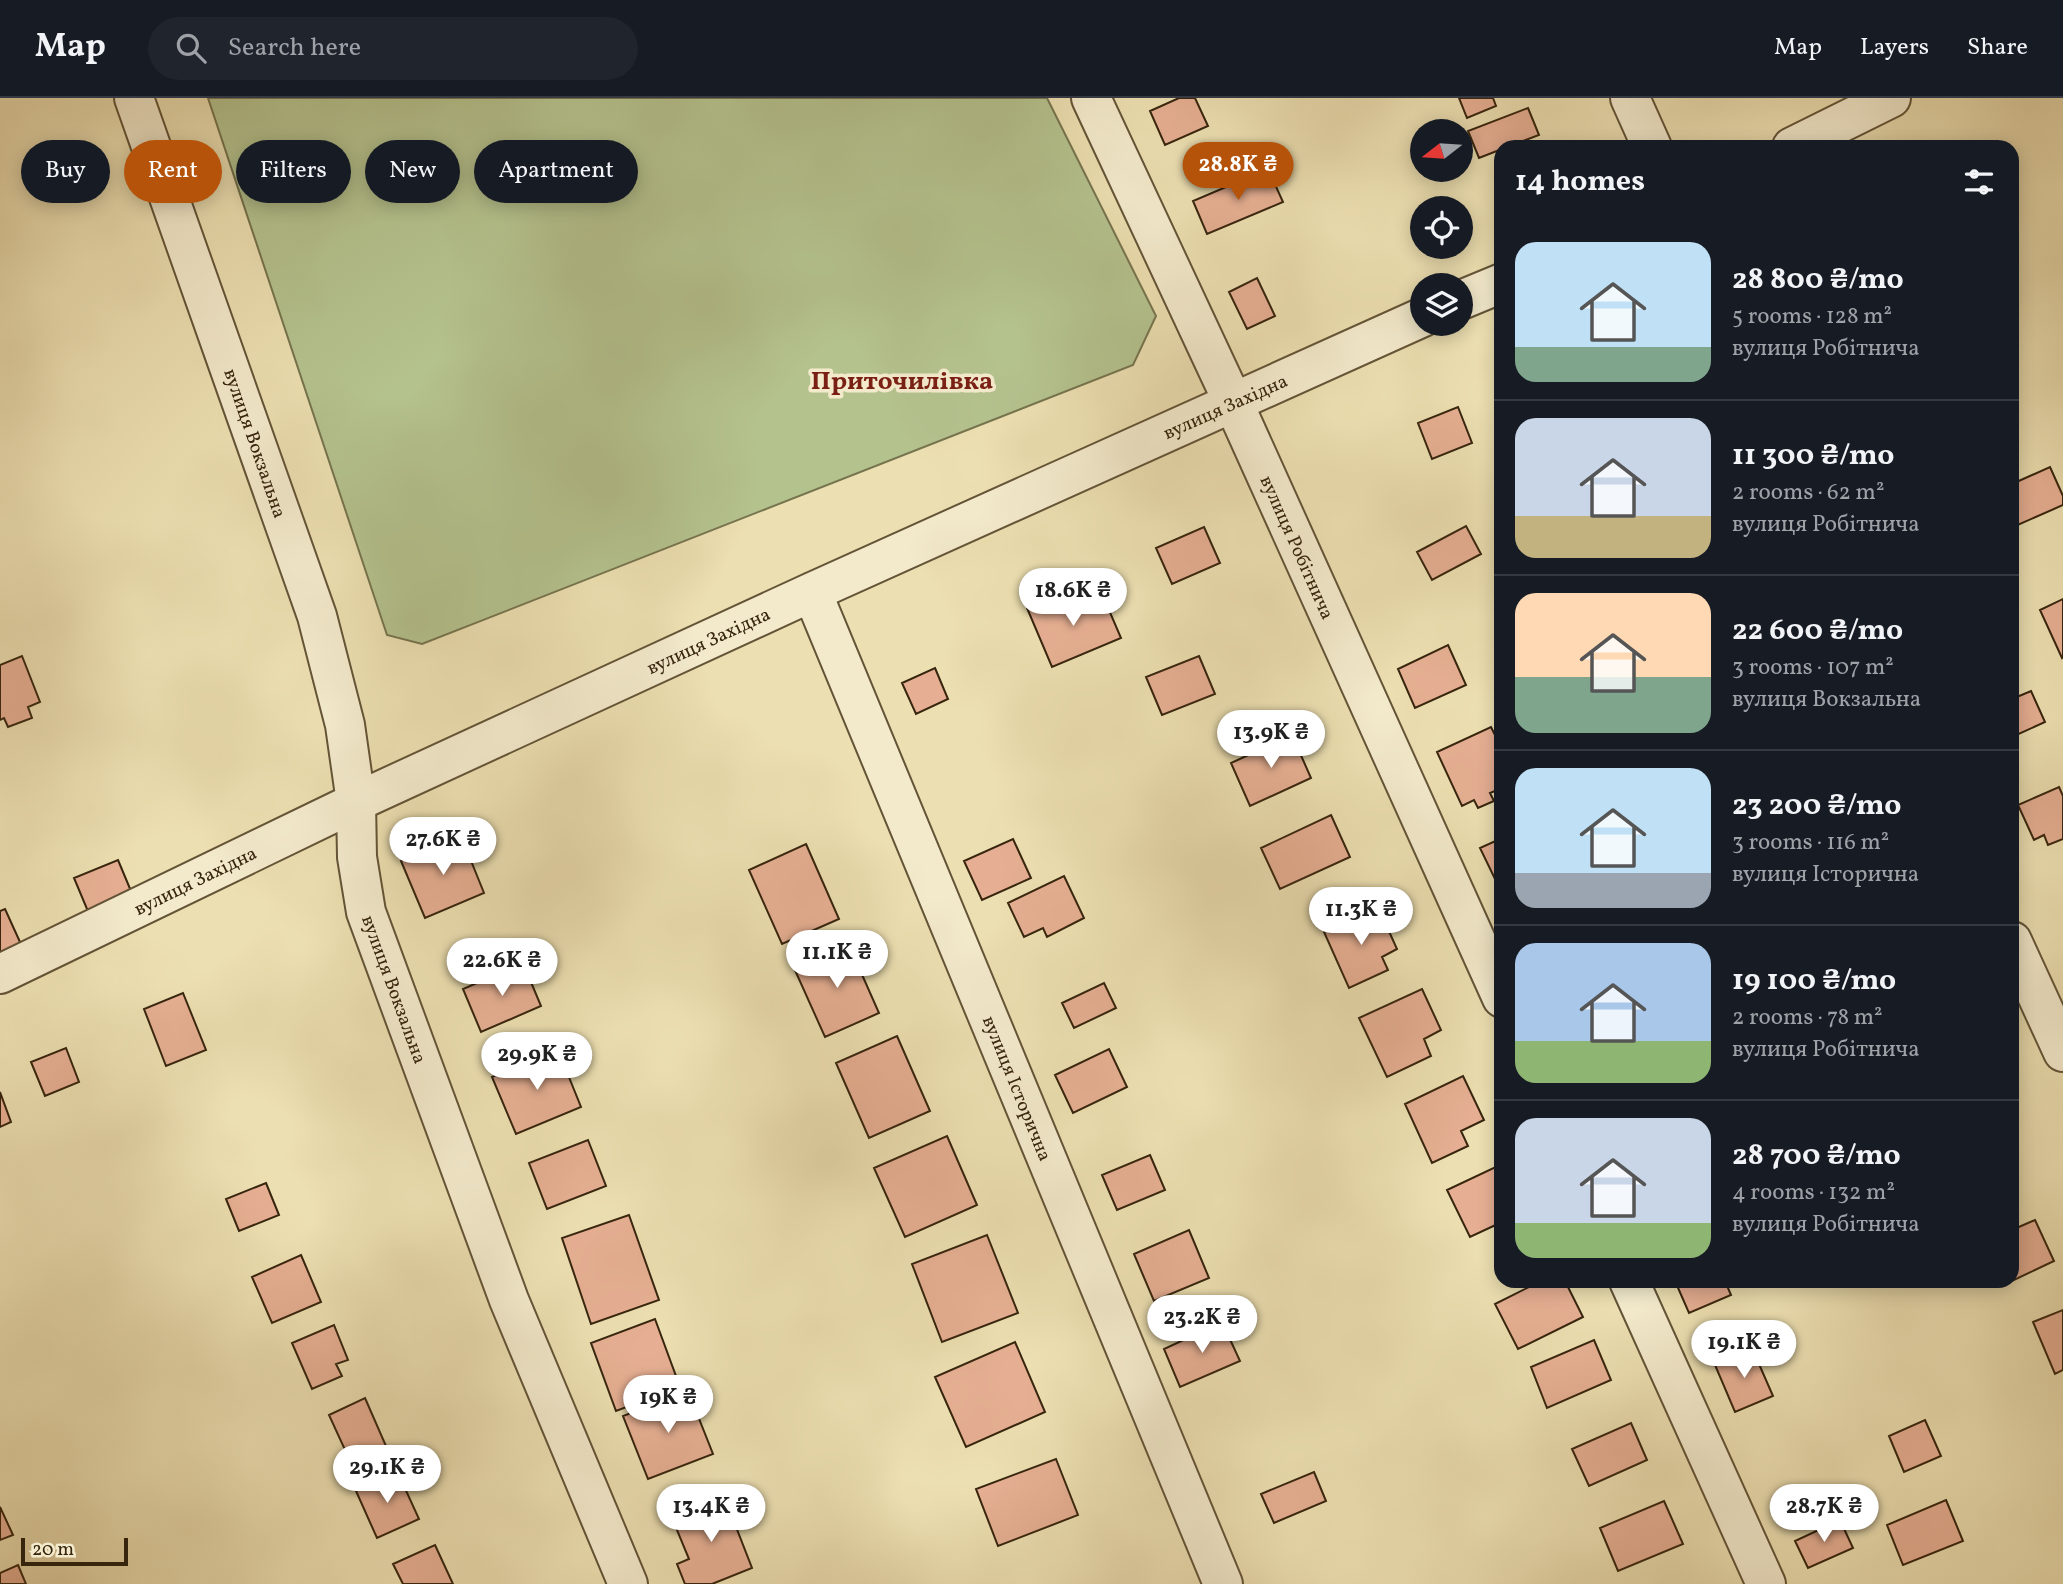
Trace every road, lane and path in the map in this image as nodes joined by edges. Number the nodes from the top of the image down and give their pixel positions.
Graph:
1 (134, 98) edge
2 (1091, 98) edge
3 (1630, 98) edge
4 (1891, 98) edge
5 (1649, 140) edge
6 (1807, 140) edge
7 (1494, 286) edge
8 (1473, 295) edge
9 (1410, 323) edge
10 (1233, 402) junction
11 (812, 592) junction
12 (356, 802) junction
13 (2019, 955) edge
14 (0, 974) edge
15 (1494, 980) edge
16 (2063, 1052) edge
17 (1632, 1288) edge
18 (628, 1584) edge
19 (1223, 1584) edge
20 (1766, 1584) edge

1 - 12 street, вулиця Вокзальна
2 - 10 street, вулиця Робітнича
3 - 5 street
4 - 6 street
7 - 8 street
9 - 10 street, вулиця Західна
10 - 11 street, вулиця Західна
10 - 15 street, вулиця Робітнича
11 - 12 street, вулиця Західна
11 - 19 street, вулиця Історична
12 - 14 street, вулиця Західна
12 - 18 street, вулиця Вокзальна
13 - 16 street
17 - 20 street

